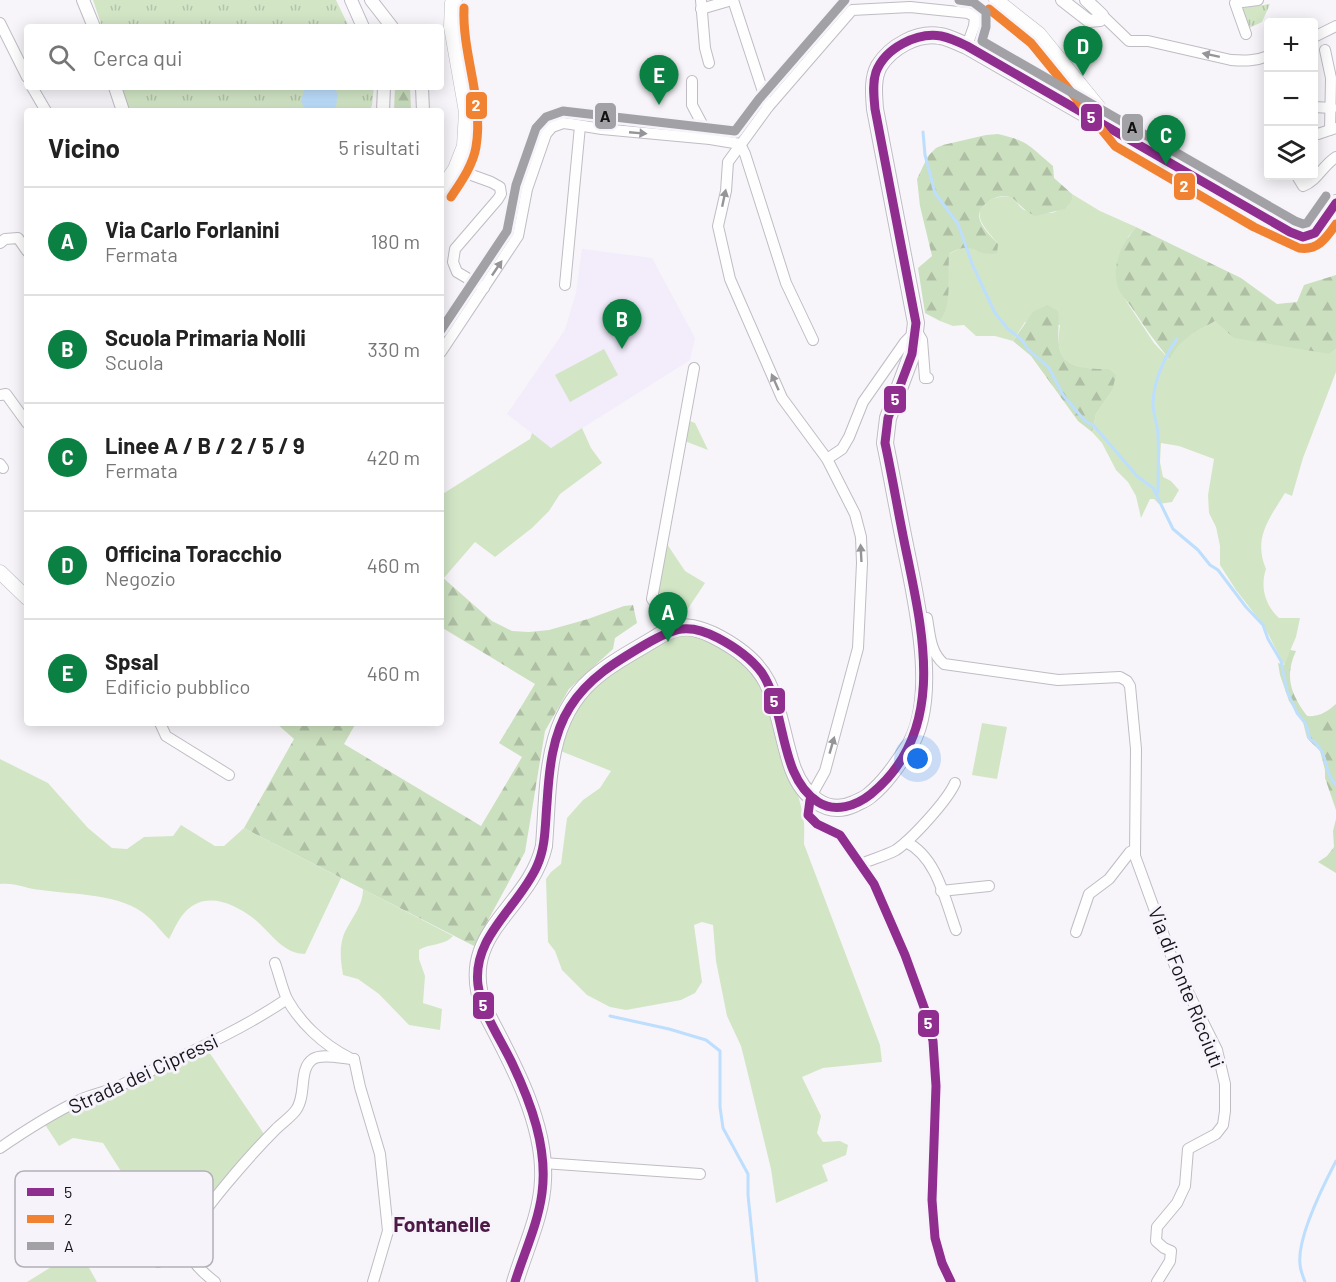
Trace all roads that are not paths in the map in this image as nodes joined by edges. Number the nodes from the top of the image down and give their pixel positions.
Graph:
1 (83, 0) edge
2 (351, 0) edge
3 (371, 0) edge
4 (455, 0) edge
5 (733, 0) edge
6 (996, 0) edge
7 (1062, 0) edge
8 (1086, 0) edge
9 (1258, 0) edge
10 (701, 4) edge
11 (1102, 15) junction
12 (0, 23) edge
13 (93, 24) edge
14 (362, 24) edge
15 (390, 24) edge
16 (1336, 26) edge
17 (1246, 34) dead end
18 (1318, 35) edge
19 (967, 46) junction
20 (1324, 50) dead end
21 (1264, 58) edge
22 (710, 63) dead end
23 (24, 71) edge
24 (692, 81) dead end
25 (34, 90) edge
26 (116, 90) edge
27 (384, 90) edge
28 (423, 90) edge
29 (768, 106) junction
30 (1318, 107) edge
31 (44, 108) edge
32 (122, 108) edge
33 (383, 108) edge
34 (423, 108) edge
35 (1332, 108) junction
36 (580, 126) junction
37 (1333, 129) edge
38 (1318, 134) edge
39 (1122, 136) junction
40 (710, 139) junction
41 (740, 144) junction
42 (1336, 157) edge
43 (455, 169) junction
44 (1318, 175) edge
45 (1299, 180) edge
46 (1314, 180) edge
47 (444, 186) edge
48 (1336, 203) edge
49 (0, 243) edge
50 (24, 246) edge
51 (566, 285) dead end
52 (484, 288) junction
53 (920, 333) junction
54 (813, 340) dead end
55 (444, 348) edge
56 (694, 368) dead end
57 (0, 394) edge
58 (24, 419) edge
59 (826, 459) junction
60 (0, 572) edge
61 (24, 595) edge
62 (915, 598) junction
63 (673, 628) junction
64 (161, 726) edge
65 (229, 775) dead end
66 (955, 783) dead end
67 (810, 798) junction
68 (906, 842) junction
69 (1134, 850) junction
70 (861, 864) junction
71 (989, 886) dead end
72 (941, 891) junction
73 (956, 930) dead end
74 (1076, 932) dead end
75 (275, 963) dead end
76 (287, 999) junction
77 (354, 1059) junction
78 (0, 1148) edge
79 (543, 1162) junction
80 (700, 1174) dead end
81 (213, 1200) edge
82 (198, 1267) edge
83 (215, 1282) edge
84 (373, 1282) edge
85 (514, 1282) edge
86 (951, 1282) edge
87 (1157, 1282) edge

1 - 13 street
2 - 14 street
3 - 15 street
4 - 43 main road
5 - 10 street
5 - 29 street
6 - 39 main road
7 - 11 street
8 - 11 street
9 - 17 street
10 - 22 street
21 -> 11 street
12 - 23 street
16 - 18 street
19 - 29 street
19 - 39 main road
19 - 53 main road
20 - 35 street
24 - 40 street
25 - 31 street
26 - 32 street
27 - 33 street
28 - 34 street
29 - 41 street
30 - 35 street
35 - 37 street
36 -> 40 street
36 - 51 street
52 -> 36 street
37 - 38 street
39 - 48 main road
40 - 41 street
41 - 54 street
59 -> 41 street
42 - 44 street
43 - 47 main road
43 - 52 street
45 - 46 street
49 - 50 street
52 - 55 street
53 - 59 street
53 - 62 main road
56 - 63 street
57 - 58 street
67 -> 59 street
60 - 61 main road
62 - 67 main road
62 - 69 street, Via di Fonte Ricciuti
63 - 67 main road
63 - 79 main road
64 - 65 street
66 - 68 street
67 - 70 street
68 - 70 street
68 - 72 street
69 - 74 street
69 - 87 street, Via di Fonte Ricciuti
70 - 86 street
71 - 72 street
72 - 73 street
75 - 76 street
76 - 77 street
76 - 78 street, Strada dei Cipressi
77 - 81 street
77 - 84 street
79 - 80 street
79 - 85 main road
82 - 83 street

